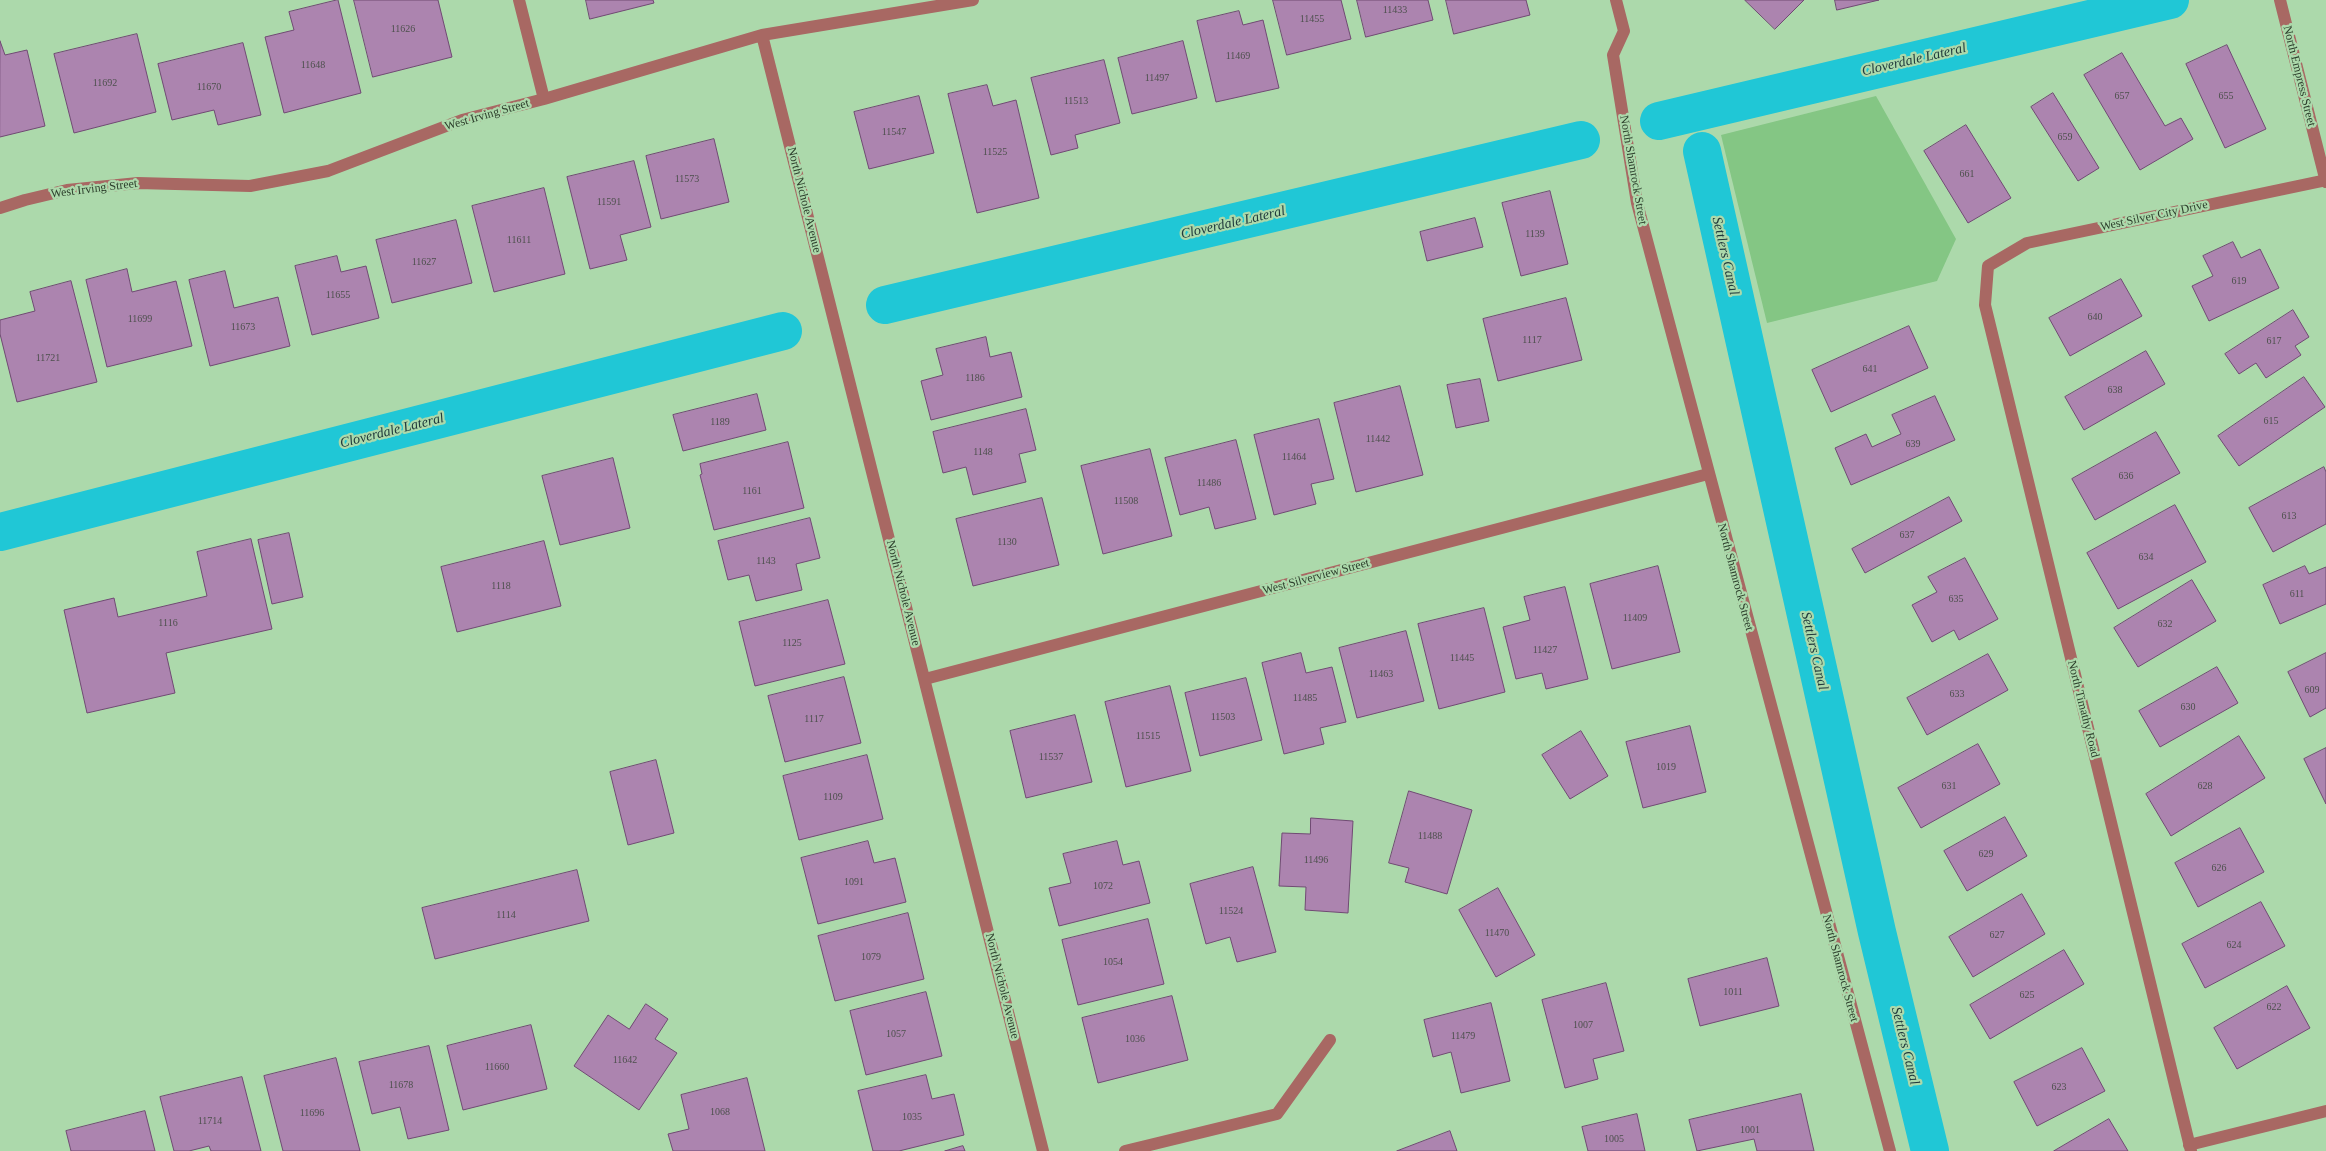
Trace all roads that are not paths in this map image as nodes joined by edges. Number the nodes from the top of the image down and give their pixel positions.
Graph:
1 (519, 0) edge
2 (973, 0) edge
3 (1616, 0) edge
4 (2280, 0) edge
5 (762, 35) junction
6 (544, 99) junction
7 (2326, 180) edge
8 (0, 208) edge
9 (1988, 266) joint
10 (1708, 474) junction
11 (925, 679) junction
12 (1330, 1040) dead end
13 (2326, 1111) edge
14 (2190, 1148) edge
15 (1044, 1151) edge
16 (1126, 1151) edge
17 (1890, 1151) edge

1 - 6 street
2 - 5 street, West Irving Street
3 - 10 street, North Shamrock Street
4 - 7 street, North Empress Street
5 - 6 street, West Irving Street
5 - 11 street, North Nichole Avenue
6 - 8 street, West Irving Street
7 - 9 street, West Silver City Drive
9 - 14 street, North Timathy Road
10 - 11 street, West Silverview Street
10 - 17 street, North Shamrock Street
11 - 15 street, North Nichole Avenue
12 - 16 street
13 - 14 street

